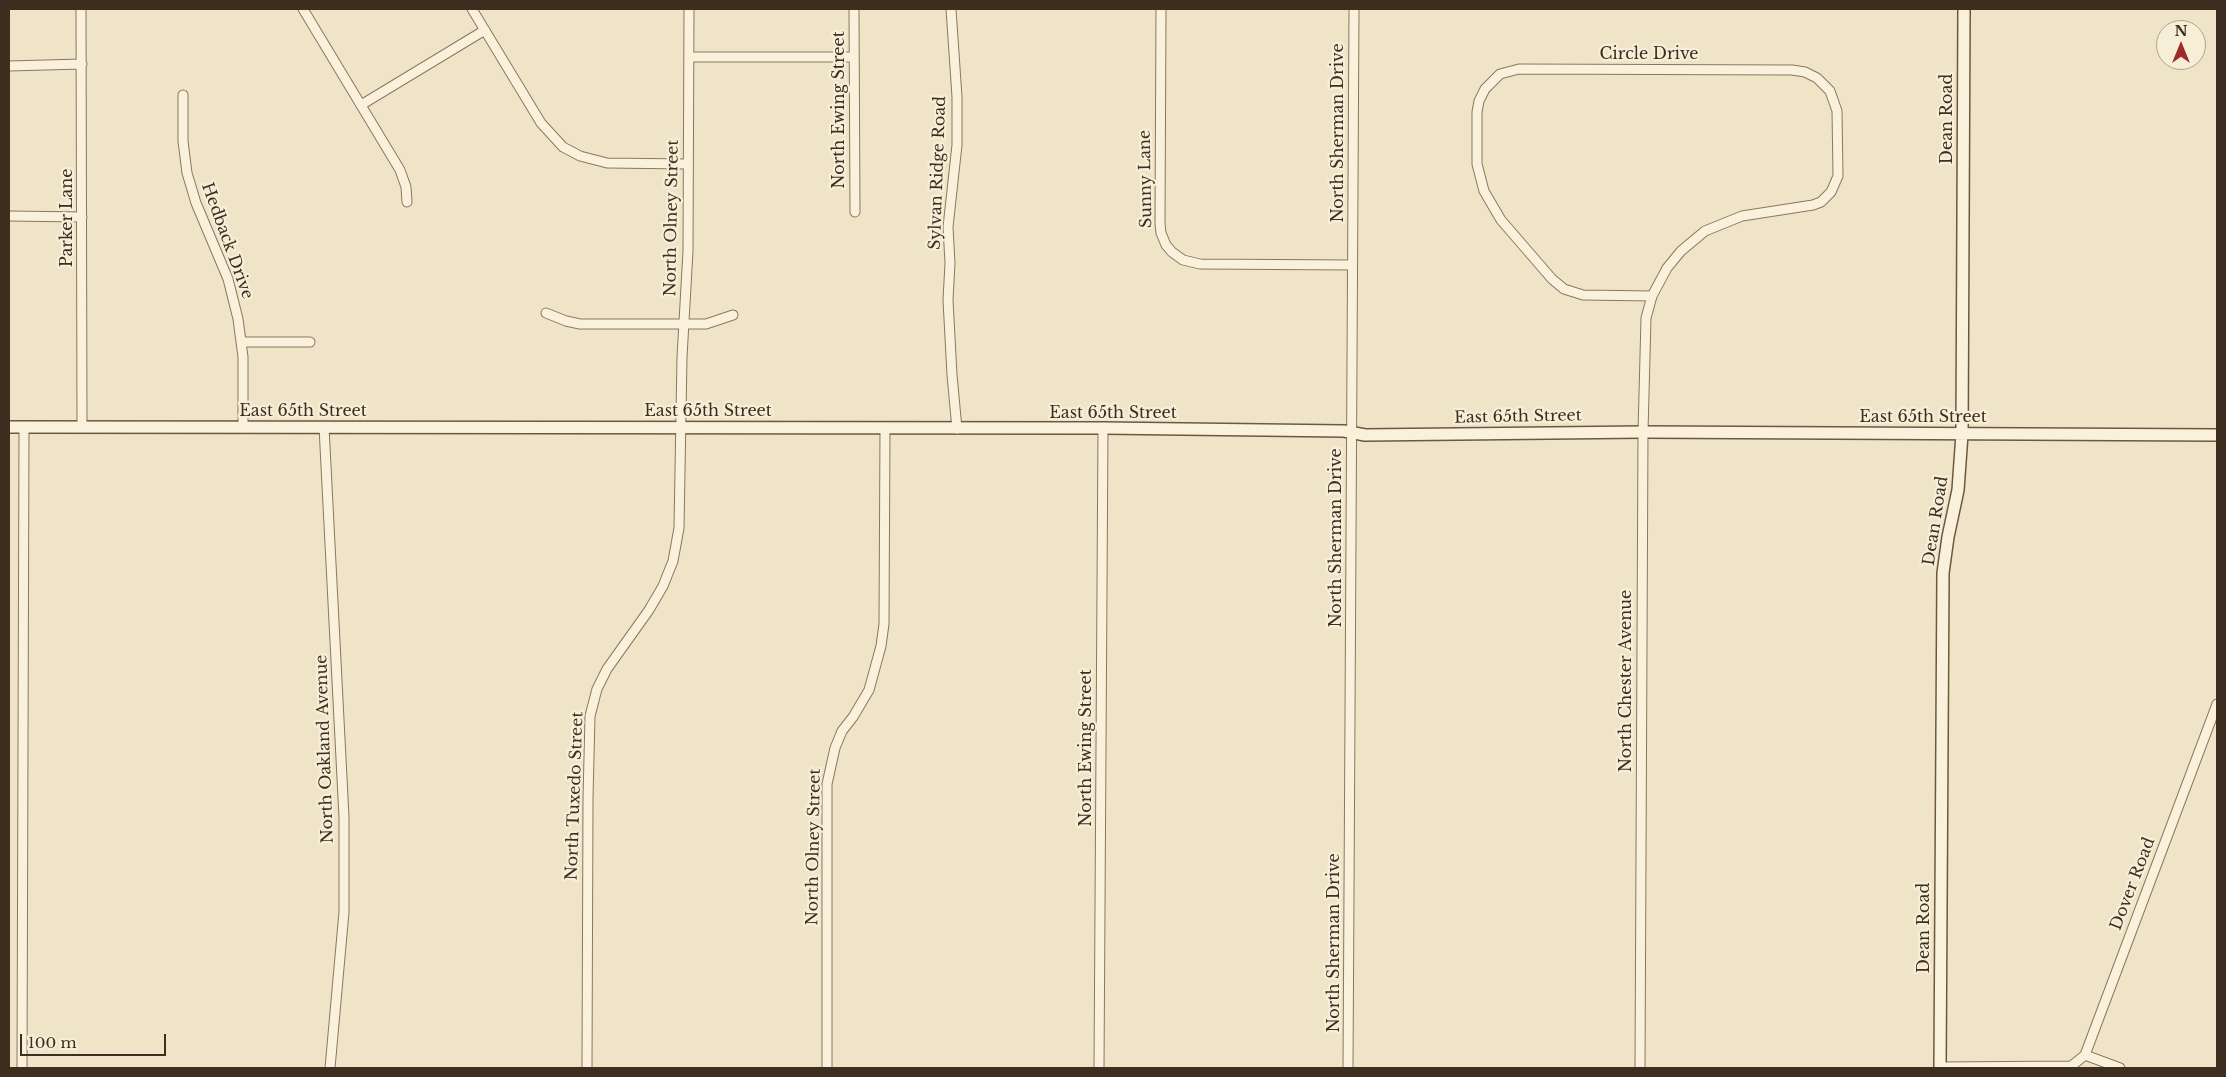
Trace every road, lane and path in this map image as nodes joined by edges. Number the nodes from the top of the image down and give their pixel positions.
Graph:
1 (81, 9) edge
2 (303, 9) edge
3 (472, 9) edge
4 (689, 9) edge
5 (854, 9) edge
6 (952, 9) edge
7 (1161, 9) edge
8 (1354, 9) edge
9 (1964, 9) edge
10 (486, 30) junction
11 (689, 57) junction
12 (854, 57) junction
13 (82, 64) junction
14 (9, 66) edge
15 (1810, 74) joint
16 (183, 95) dead end
17 (361, 105) junction
18 (688, 164) junction
19 (407, 202) dead end
20 (855, 212) dead end
21 (9, 216) edge
22 (82, 217) junction
23 (1352, 265) junction
24 (1652, 296) junction
25 (546, 313) dead end
26 (733, 315) dead end
27 (684, 324) junction
28 (242, 342) junction
29 (310, 342) dead end
30 (24, 427) junction
31 (82, 427) junction
32 (243, 427) junction
33 (324, 427) junction
34 (9, 428) edge
35 (680, 428) junction
36 (885, 428) junction
37 (1103, 428) junction
38 (957, 429) junction
39 (1352, 432) junction
40 (1643, 432) junction
41 (1962, 434) junction
42 (2217, 435) edge
43 (2217, 704) edge
44 (2085, 1055) junction
45 (1940, 1067) edge
46 (2070, 1067) edge
47 (22, 1068) edge
48 (330, 1068) edge
49 (587, 1068) edge
50 (827, 1068) edge
51 (1099, 1068) edge
52 (1348, 1068) edge
53 (1640, 1068) edge
54 (2120, 1068) edge

1 - 13 street, Parker Lane
2 - 17 street
3 - 10 street
4 - 11 street, North Olney Street
5 - 12 street, North Ewing Street
6 - 38 street, Sylvan Ridge Road
7 - 23 street, Sunny Lane
8 - 23 street, North Sherman Drive
9 - 41 street, Dean Road
10 - 17 street
10 - 18 street
11 - 12 street
11 - 18 street, North Olney Street
12 - 20 street, North Ewing Street
13 - 14 street
13 - 22 street, Parker Lane
15 - 24 street, North Chester Avenue
15 - 24 street, Circle Drive
16 - 28 street, Hedback Drive
17 - 19 street
18 - 27 street, North Olney Street
21 - 22 street
22 - 31 street, Parker Lane
23 - 39 street, North Sherman Drive
24 - 40 street, North Chester Avenue
25 - 27 street
26 - 27 street
27 - 35 street, North Olney Street
28 - 29 street
28 - 32 street, Hedback Drive
30 - 31 street, East 65th Street
30 - 34 street, East 65th Street
30 - 47 street
31 - 32 street, East 65th Street
32 - 33 street, East 65th Street
33 - 35 street, East 65th Street
33 - 48 street, North Oakland Avenue
35 - 36 street, East 65th Street
35 - 49 street, North Tuxedo Street
36 - 38 street, East 65th Street
36 - 50 street, North Olney Street
37 - 38 street, East 65th Street
37 - 39 street, East 65th Street
37 - 51 street, North Ewing Street
39 - 40 street, East 65th Street
39 - 52 street, North Sherman Drive
40 - 41 street, East 65th Street
40 - 53 street, North Chester Avenue
41 - 42 street, East 65th Street
41 - 45 street, Dean Road
43 - 44 street, Dover Road
44 - 46 street
44 - 54 street
45 - 46 street

